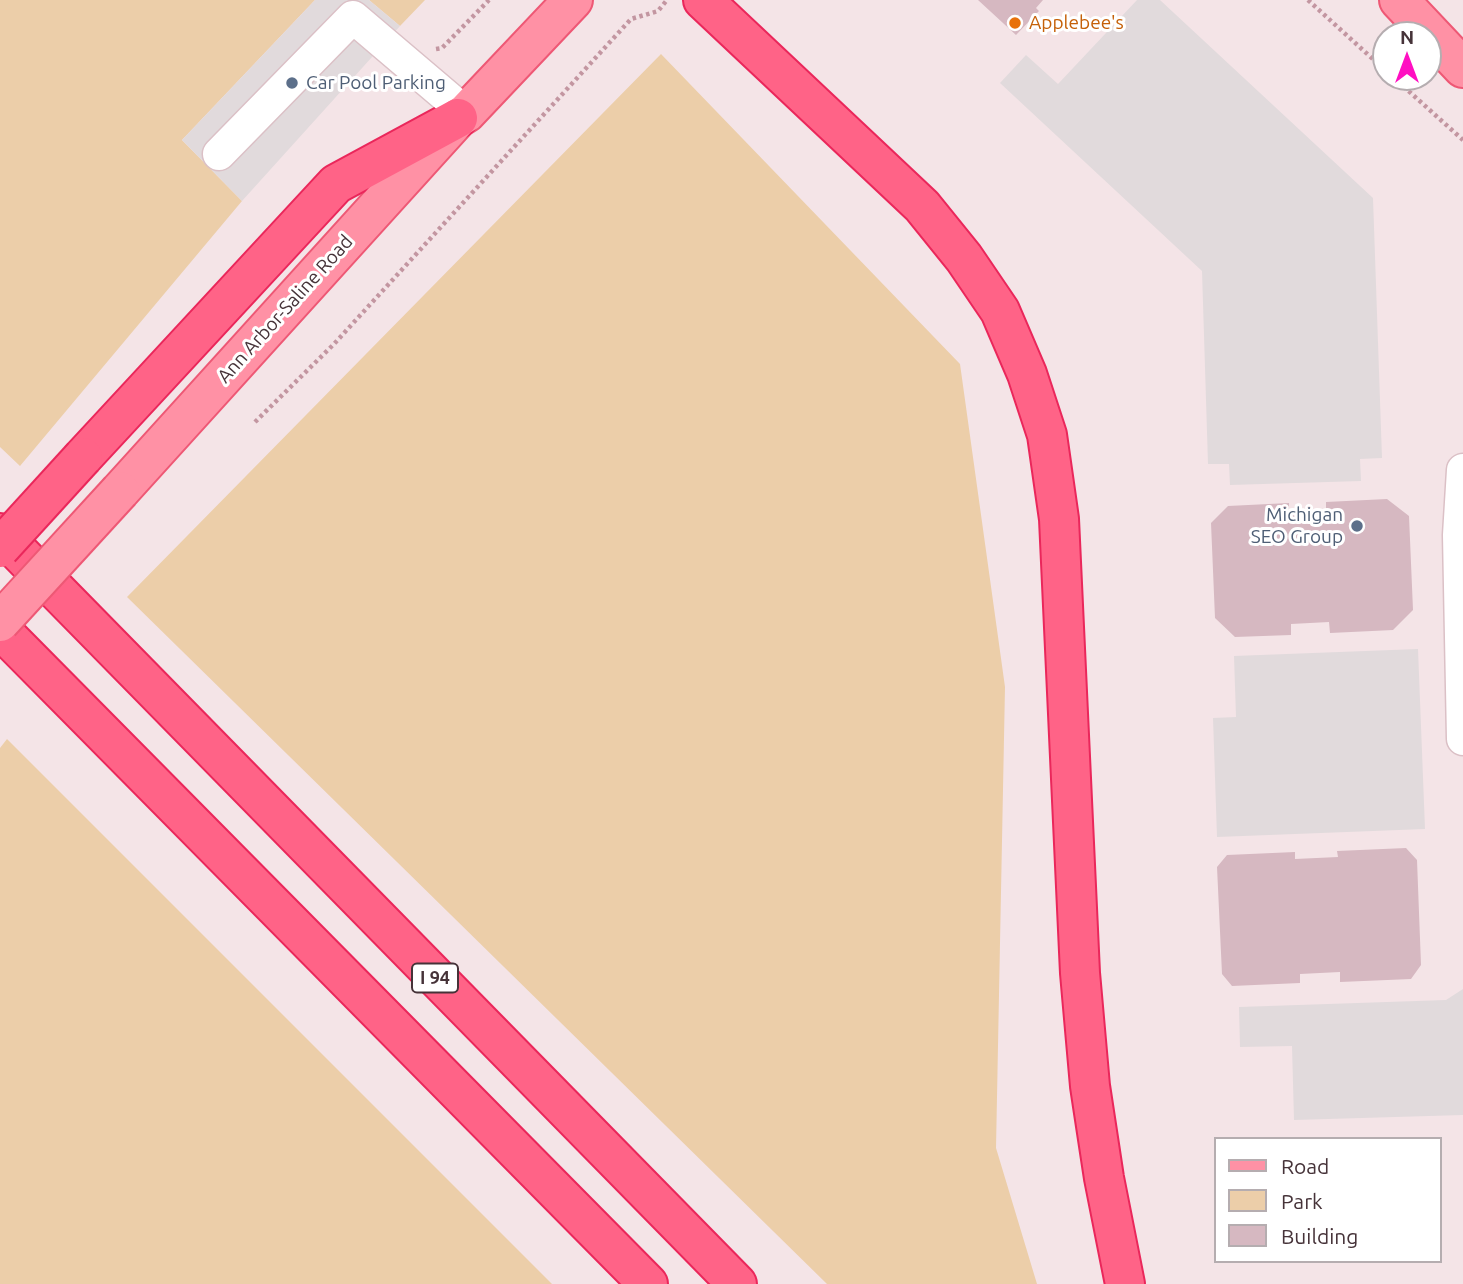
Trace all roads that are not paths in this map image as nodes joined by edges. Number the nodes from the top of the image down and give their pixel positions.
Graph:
1 (573, 0) edge
2 (703, 0) edge
3 (1399, 0) edge
4 (1463, 68) edge
5 (462, 115) junction
6 (219, 154) dead end
7 (1463, 470) edge
8 (0, 533) edge
9 (0, 548) edge
10 (0, 622) edge
11 (0, 629) edge
12 (1463, 739) edge
13 (648, 1284) edge
14 (737, 1284) edge
15 (1125, 1284) edge

1 - 5 main road, Ann Arbor-Saline Road
2 - 15 highway
3 - 4 main road
5 - 6 street
5 - 9 highway, bridge
5 - 10 main road, Ann Arbor-Saline Road, bridge
7 - 12 street
8 - 14 highway, I 94
11 - 13 highway

